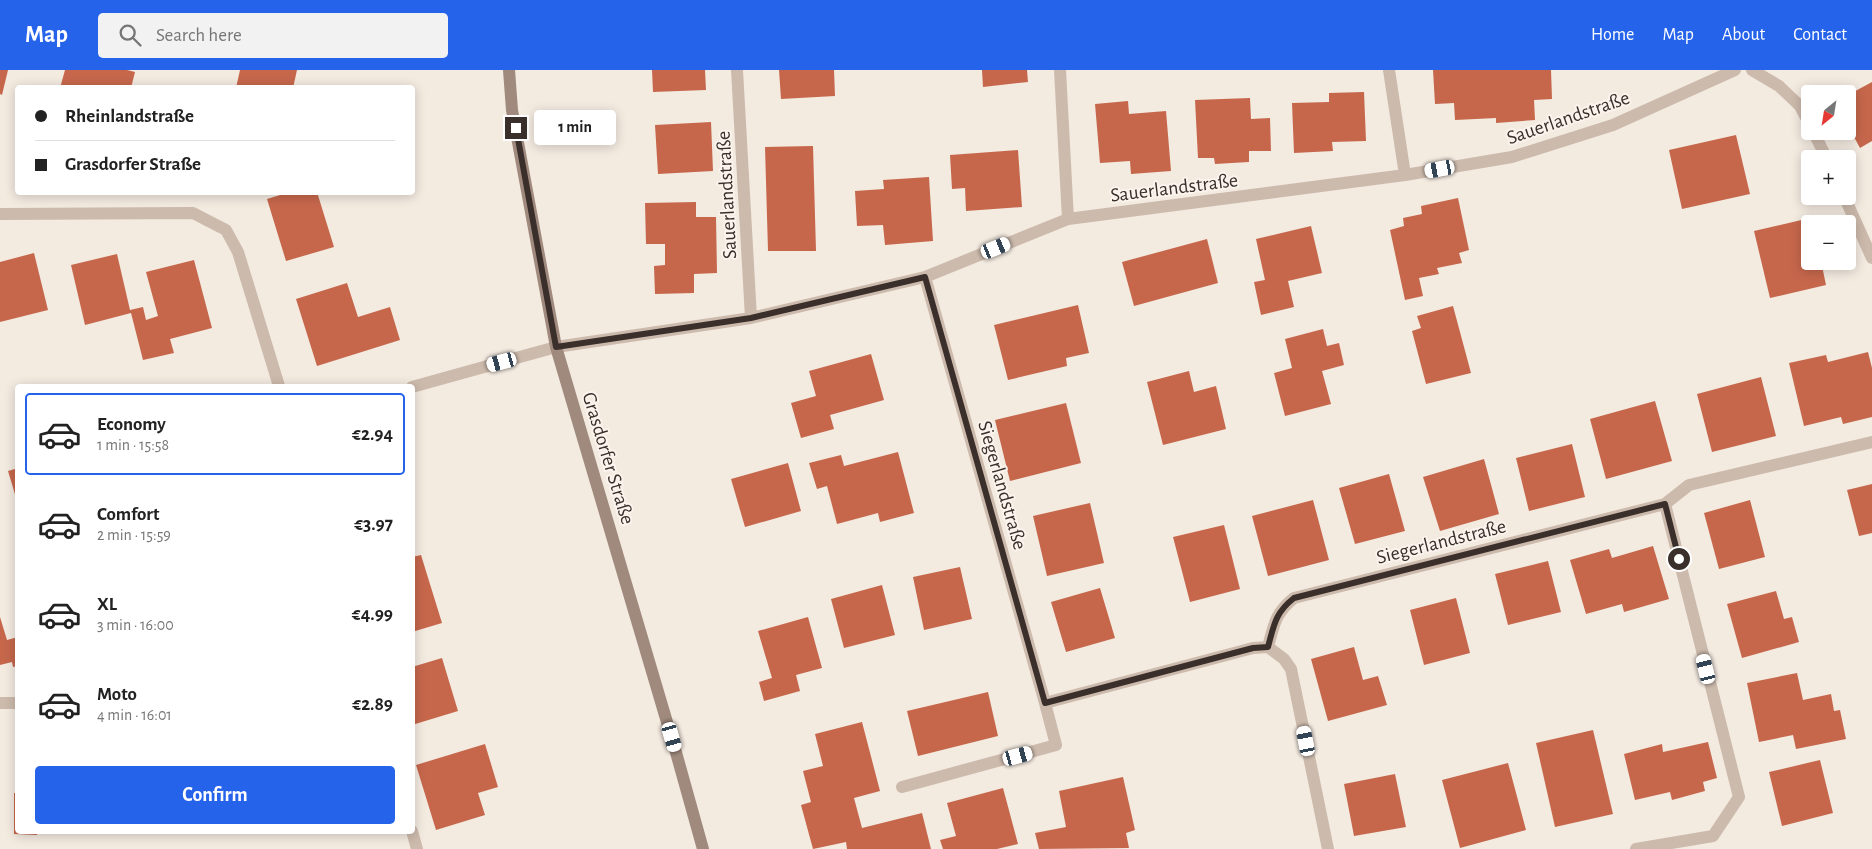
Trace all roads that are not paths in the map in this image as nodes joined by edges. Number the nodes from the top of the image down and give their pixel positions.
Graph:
1 (509, 70) edge
2 (737, 70) edge
3 (1060, 70) edge
4 (1388, 70) edge
5 (1735, 70) edge
6 (1752, 70) edge
7 (1801, 108) edge
8 (1405, 175) junction
9 (1848, 205) edge
10 (0, 214) edge
11 (1068, 219) junction
12 (1872, 258) edge
13 (925, 277) junction
14 (751, 318) junction
15 (556, 347) junction
16 (278, 384) edge
17 (415, 386) edge
18 (1872, 442) edge
19 (1665, 504) junction
20 (1268, 647) junction
21 (0, 703) edge
22 (15, 703) edge
23 (1045, 703) junction
24 (902, 787) dead end
25 (413, 834) edge
26 (417, 849) edge
27 (703, 849) edge
28 (1328, 849) edge
29 (1636, 849) edge

1 - 15 street, Grasdorfer Straße
2 - 14 street, Sauerlandstraße
3 - 11 street
4 - 8 street
5 - 8 street, Sauerlandstraße
6 - 7 street
8 - 11 street, Sauerlandstraße
9 - 12 street
10 - 16 street
11 - 13 street, Sauerlandstraße
13 - 14 street, Sauerlandstraße
13 - 23 street, Siegerlandstraße
14 - 15 street, Sauerlandstraße
15 - 17 street, Sauerlandstraße
15 - 27 street, Grasdorfer Straße
18 - 19 street, Siegerlandstraße
19 - 20 street, Siegerlandstraße
19 - 29 street
20 - 23 street
20 - 28 street
21 - 22 street
23 - 24 street, Siegerlandstraße
25 - 26 street

